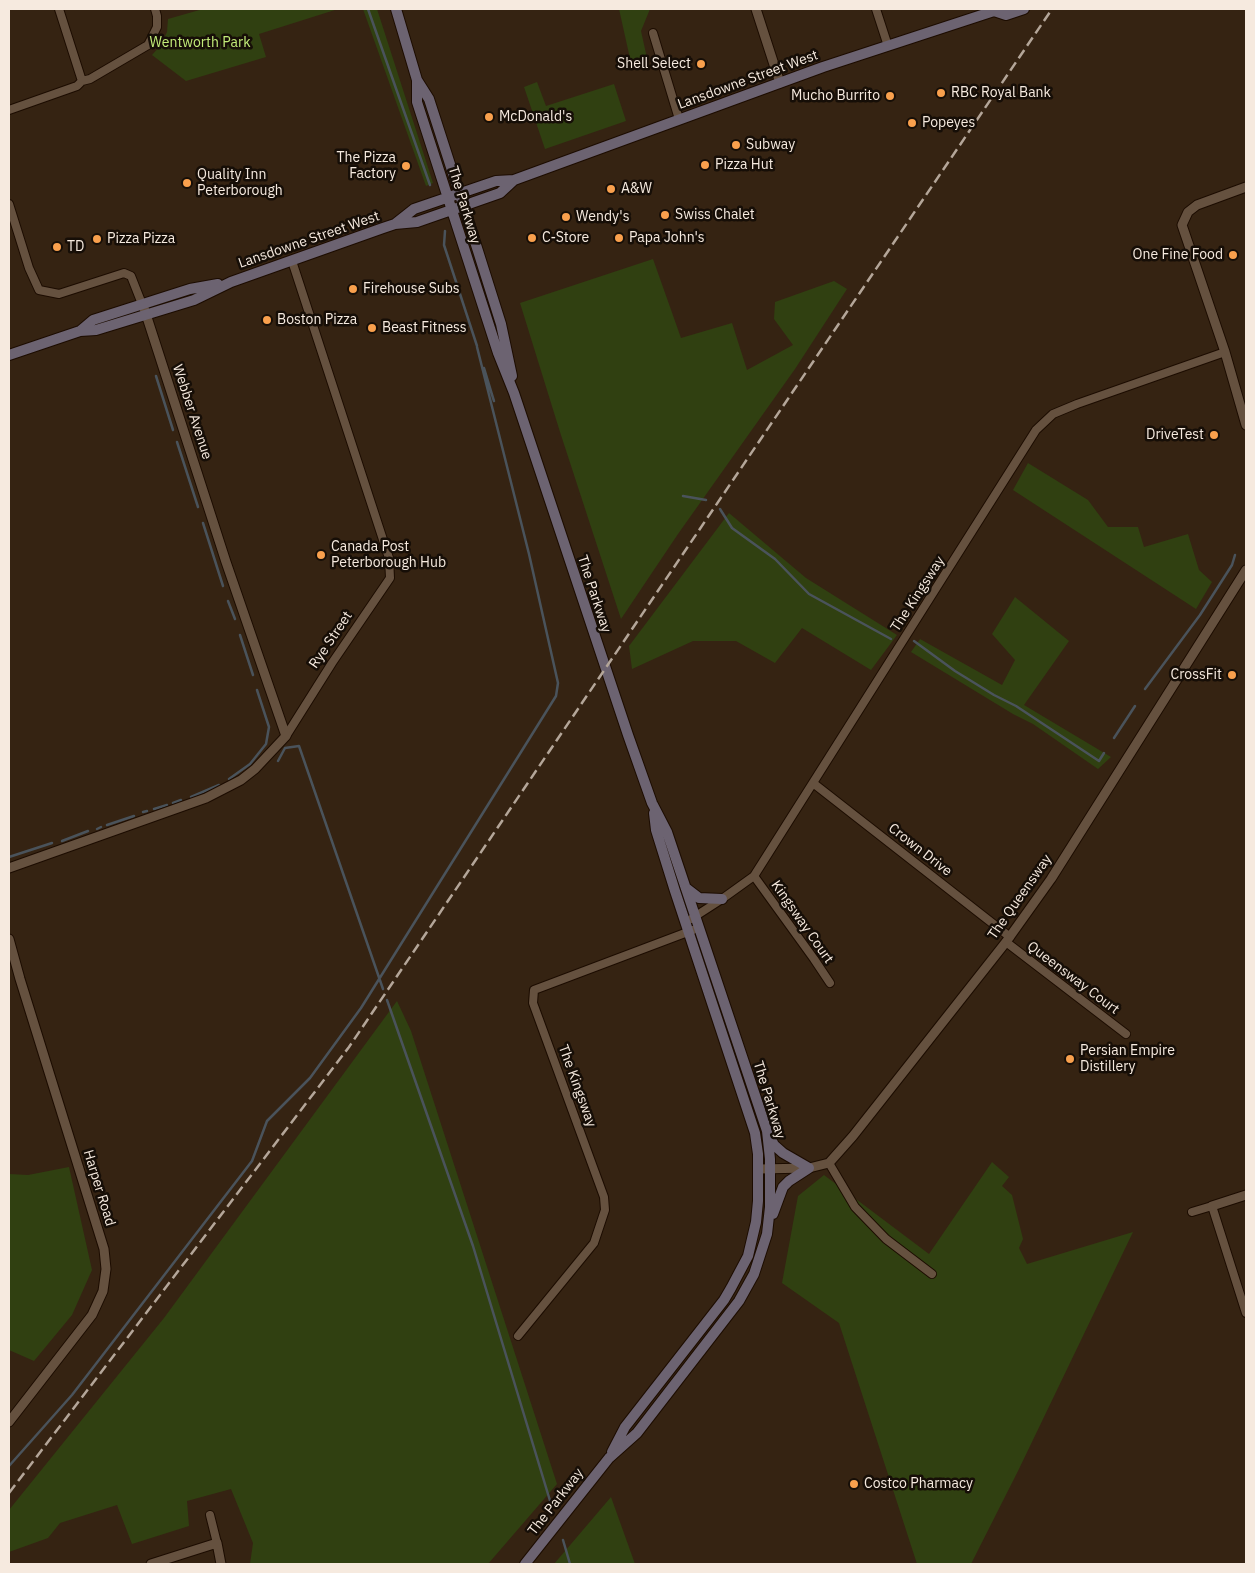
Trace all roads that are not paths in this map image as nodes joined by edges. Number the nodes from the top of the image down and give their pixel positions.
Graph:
1 (59, 9) edge
2 (155, 9) edge
3 (396, 9) edge
4 (756, 9) edge
5 (876, 9) edge
6 (1024, 9) edge
7 (995, 10) edge
8 (653, 33) dead end
9 (888, 46) junction
10 (417, 80) junction
11 (82, 81) junction
12 (780, 83) junction
13 (9, 110) edge
14 (679, 119) junction
15 (514, 180) junction
16 (1246, 187) edge
17 (460, 194) junction
18 (448, 198) junction
19 (9, 204) edge
20 (463, 206) junction
21 (452, 210) junction
22 (396, 224) junction
23 (292, 261) junction
24 (231, 282) junction
25 (142, 304) junction
26 (146, 315) junction
27 (80, 331) junction
28 (1225, 352) junction
29 (9, 355) edge
30 (514, 393) junction
31 (1246, 425) edge
32 (1246, 570) edge
33 (286, 736) junction
34 (813, 784) junction
35 (652, 803) junction
36 (9, 868) edge
37 (754, 876) junction
38 (685, 887) junction
39 (722, 900) junction
40 (695, 917) junction
41 (685, 922) junction
42 (699, 929) junction
43 (688, 932) junction
44 (9, 939) edge
45 (1008, 939) junction
46 (830, 983) dead end
47 (1126, 1034) dead end
48 (767, 1131) junction
49 (829, 1163) junction
50 (809, 1168) junction
51 (759, 1169) junction
52 (771, 1169) junction
53 (1246, 1195) edge
54 (1212, 1206) junction
55 (1192, 1212) dead end
56 (767, 1234) junction
57 (932, 1274) dead end
58 (1246, 1313) edge
59 (518, 1336) dead end
60 (9, 1422) edge
61 (609, 1458) junction
62 (210, 1515) dead end
63 (217, 1543) junction
64 (152, 1564) edge
65 (222, 1564) edge
66 (525, 1564) edge

1 - 11 street
2 - 11 street
3 - 10 main road, The Parkway
4 - 12 street
5 - 9 street
6 - 7 main road, Lansdowne Street West
7 - 9 main road, Lansdowne Street West
8 - 14 street
9 - 12 main road, Lansdowne Street West
10 - 17 main road, The Parkway
10 - 18 main road, The Parkway
11 - 13 street
12 - 14 main road, Lansdowne Street West
14 - 15 main road, Lansdowne Street West
15 - 17 main road, Lansdowne Street West
15 - 20 main road, Lansdowne Street West
16 - 28 street
17 - 18 main road, Lansdowne Street West
17 - 20 main road, The Parkway
18 - 21 main road, The Parkway
18 - 22 main road, Lansdowne Street West
19 - 25 street, Webber Avenue
20 - 21 main road, Lansdowne Street West
20 - 30 main road, The Parkway
21 - 22 main road, Lansdowne Street West
21 - 30 main road, The Parkway
22 - 23 main road, Lansdowne Street West
23 - 24 main road, Lansdowne Street West
23 - 33 street, Rye Street
24 - 25 main road, Lansdowne Street West
24 - 26 main road, Lansdowne Street West
25 - 26 street, Webber Avenue
25 - 27 main road, Lansdowne Street West
26 - 27 main road, Lansdowne Street West
26 - 33 street, Webber Avenue
27 - 29 main road, Lansdowne Street West
28 - 31 street
28 - 34 street, The Kingsway
30 - 35 main road, The Parkway
32 - 45 street, The Queensway
33 - 36 street, Rye Street
34 - 37 street, The Kingsway
34 - 45 street, Crown Drive
35 - 38 main road, The Parkway
35 - 41 main road, The Parkway
37 - 39 street, The Kingsway
37 - 46 street, Kingsway Court
38 - 39 main road
38 - 40 main road, The Parkway
39 - 40 street, The Kingsway
40 - 41 street, The Kingsway
40 - 42 main road, The Parkway
41 - 43 main road, The Parkway
42 - 43 street, The Kingsway
42 - 48 main road, The Parkway
43 - 51 main road, The Parkway
43 - 59 street, The Kingsway
44 - 60 street, Harper Road
45 - 47 street, Queensway Court
45 - 49 street, The Queensway
48 - 50 main road
48 - 52 main road, The Parkway
49 - 50 street
49 - 57 street
50 - 52 street
50 - 56 main road
51 - 52 street
51 - 61 main road, The Parkway
52 - 56 main road, The Parkway
53 - 54 street
54 - 55 street
54 - 58 street
56 - 61 main road, The Parkway
61 - 66 main road, The Parkway
62 - 63 street
63 - 64 street
63 - 65 street

